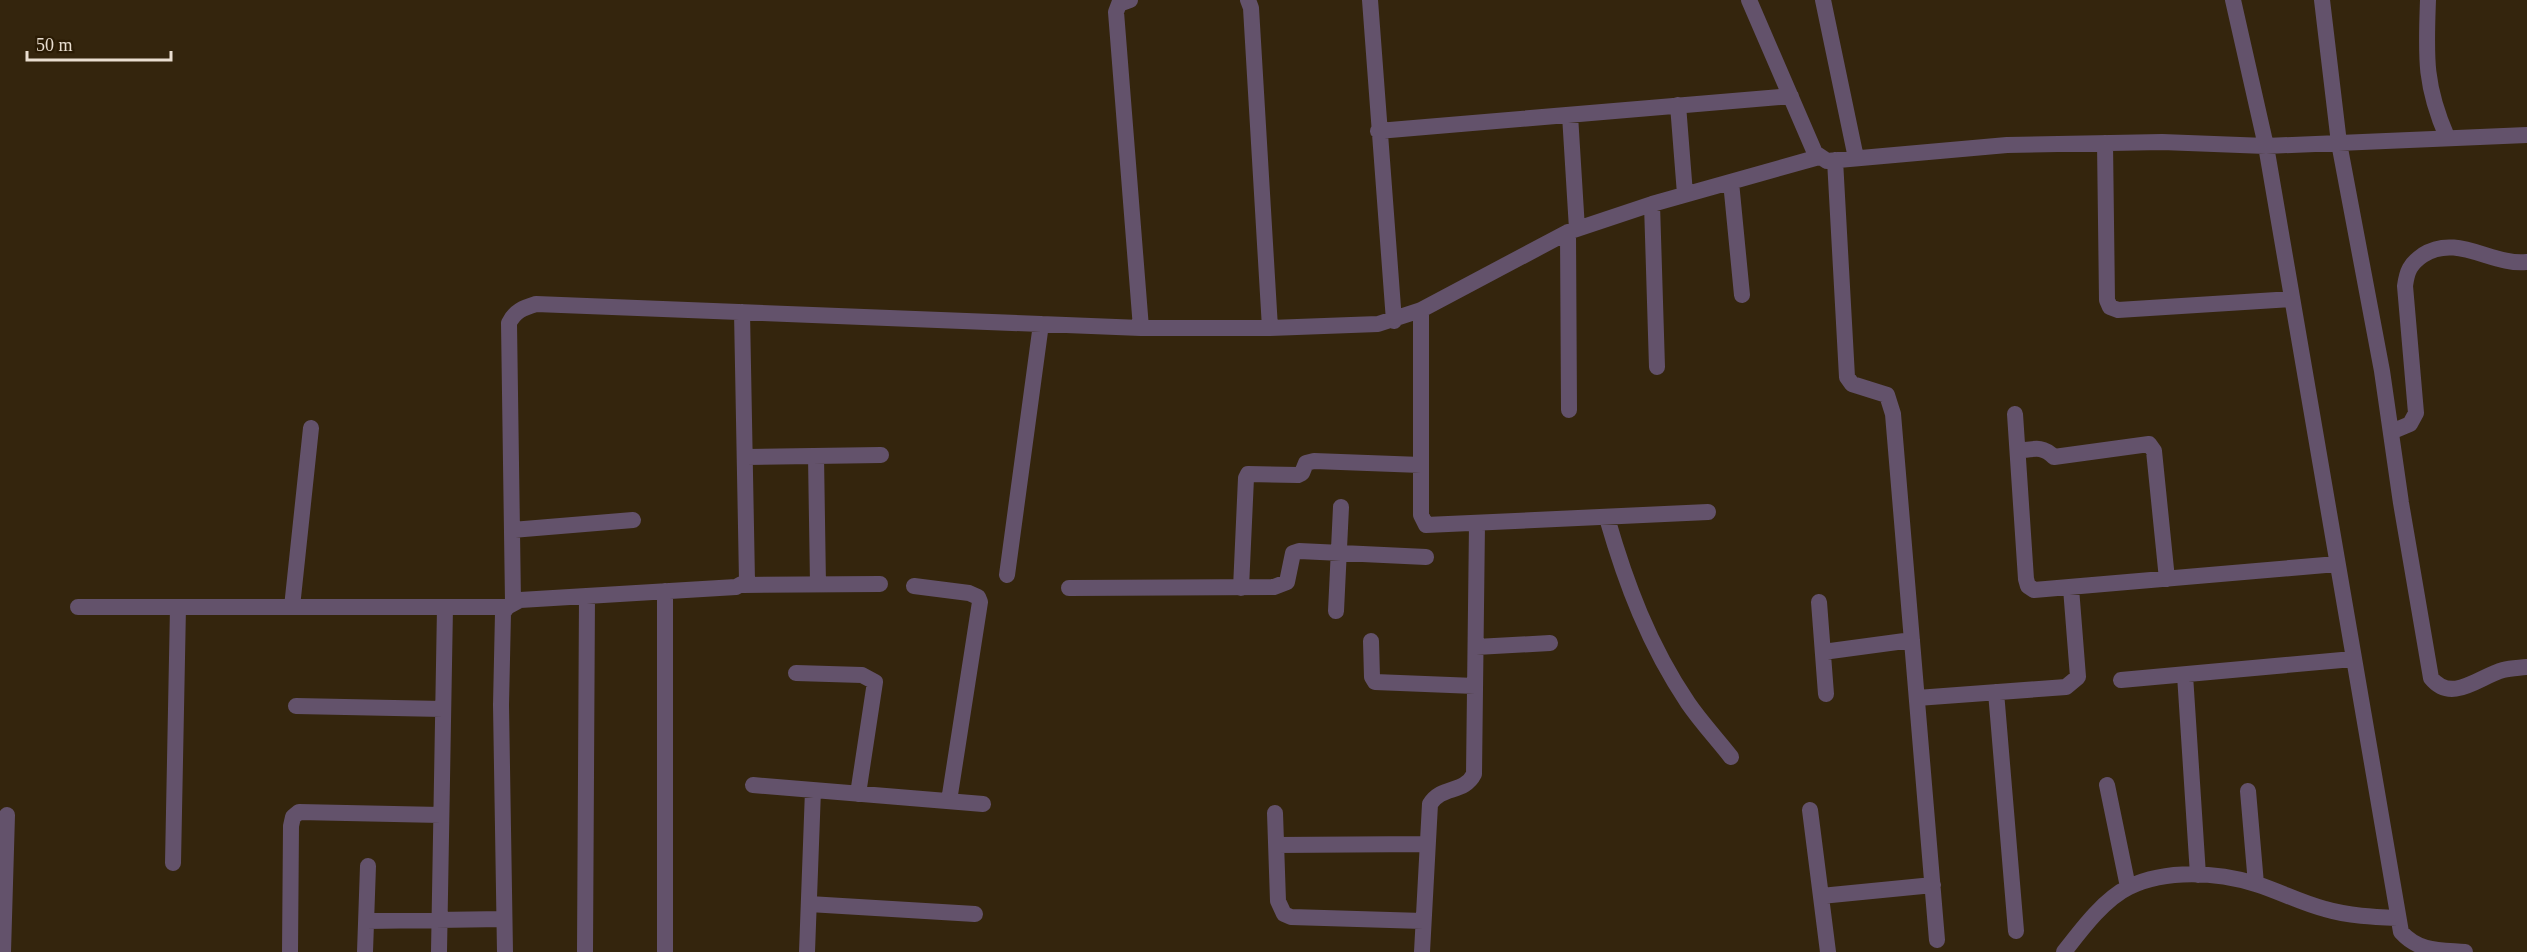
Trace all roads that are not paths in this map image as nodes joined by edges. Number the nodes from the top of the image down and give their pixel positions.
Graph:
1 (1130, 0) edge
2 (1248, 0) edge
3 (1370, 0) edge
4 (1749, 0) edge
5 (1823, 0) edge
6 (2233, 0) edge
7 (2322, 0) edge
8 (2428, 0) edge
9 (1791, 96) junction
10 (1678, 105) junction
11 (1569, 115) junction
12 (1378, 131) junction
13 (2527, 135) edge
14 (2447, 137) junction
15 (2105, 143) junction
16 (2339, 143) junction
17 (2266, 146) junction
18 (1827, 158) junction
19 (1856, 158) junction
20 (1731, 182) junction
21 (1685, 194) junction
22 (1652, 204) junction
23 (1573, 231) junction
24 (2527, 262) edge
25 (1742, 296) dead end
26 (2292, 299) junction
27 (1421, 310) junction
28 (742, 312) junction
29 (1394, 321) junction
30 (1041, 324) junction
31 (1141, 328) junction
32 (1270, 328) junction
33 (1657, 367) dead end
34 (1569, 410) dead end
35 (2015, 414) dead end
36 (311, 428) dead end
37 (2391, 432) junction
38 (2018, 451) junction
39 (881, 455) dead end
40 (816, 456) junction
41 (746, 457) junction
42 (1421, 465) junction
43 (1341, 507) dead end
44 (1708, 512) dead end
45 (1607, 518) junction
46 (633, 520) dead end
47 (1477, 524) junction
48 (512, 530) junction
49 (1338, 554) junction
50 (1426, 557) dead end
51 (2337, 564) junction
52 (1007, 575) dead end
53 (2167, 579) junction
54 (818, 584) junction
55 (880, 584) dead end
56 (743, 585) junction
57 (914, 586) dead end
58 (1069, 588) dead end
59 (1241, 588) junction
60 (2071, 588) junction
61 (665, 591) junction
62 (587, 596) junction
63 (1819, 602) dead end
64 (510, 605) junction
65 (78, 607) dead end
66 (178, 607) junction
67 (292, 607) junction
68 (445, 607) junction
69 (1336, 611) dead end
70 (1912, 640) junction
71 (1371, 641) dead end
72 (1550, 643) dead end
73 (1476, 647) junction
74 (1823, 652) junction
75 (2353, 659) junction
76 (2527, 667) edge
77 (796, 673) dead end
78 (2185, 675) junction
79 (2121, 680) dead end
80 (1475, 686) junction
81 (1996, 692) junction
82 (1826, 694) dead end
83 (1917, 698) junction
84 (296, 706) dead end
85 (443, 710) junction
86 (1731, 757) dead end
87 (753, 785) dead end
88 (2107, 785) dead end
89 (813, 790) junction
90 (2248, 791) dead end
91 (858, 794) junction
92 (949, 801) junction
93 (983, 804) dead end
94 (1810, 810) dead end
95 (1275, 813) dead end
96 (7, 815) dead end
97 (441, 815) junction
98 (1427, 844) junction
99 (1276, 845) junction
100 (3, 854) edge
101 (173, 863) dead end
102 (368, 866) dead end
103 (2198, 875) junction
104 (2256, 884) junction
105 (1933, 885) junction
106 (2128, 887) junction
107 (1821, 896) junction
108 (809, 904) junction
109 (975, 914) dead end
110 (440, 919) junction
111 (504, 919) junction
112 (366, 921) junction
113 (1424, 921) junction
114 (2399, 925) junction
115 (2016, 932) dead end
116 (1937, 940) dead end
117 (3, 952) edge
118 (290, 952) edge
119 (365, 952) edge
120 (439, 952) edge
121 (505, 952) edge
122 (585, 952) edge
123 (664, 952) edge
124 (807, 952) edge
125 (1422, 952) edge
126 (1828, 952) edge
127 (2064, 952) edge
128 (2405, 952) edge
129 (2465, 952) edge

1 - 31 street
2 - 32 street
3 - 12 street
4 - 9 street
5 - 19 street
6 - 17 street
7 - 16 street
8 - 14 street
9 - 10 street
9 - 18 street
10 - 11 street
10 - 21 street
11 - 12 street
11 - 23 street
12 - 29 street
13 - 14 street
14 - 16 street
15 - 17 street
15 - 19 street
15 - 26 street
16 - 17 street
16 - 37 street
17 - 26 street
18 - 19 street
18 - 20 street
18 - 70 street
20 - 21 street
20 - 25 street
21 - 22 street
22 - 23 street
22 - 33 street
23 - 27 street
23 - 34 street
24 - 37 street
26 - 51 street
27 - 29 street
27 - 42 street
28 - 30 street
28 - 41 street
28 - 48 street
29 - 32 street
30 - 31 street
30 - 52 street
31 - 32 street
35 - 38 street
36 - 67 street
37 - 76 street
38 - 53 street
38 - 60 street
39 - 40 street
40 - 41 street
40 - 54 street
41 - 56 street
42 - 47 street
42 - 59 street
43 - 49 street
44 - 45 street
45 - 47 street
45 - 86 street
46 - 48 street
47 - 73 street
48 - 64 street
49 - 50 street
49 - 59 street
49 - 69 street
51 - 53 street
51 - 75 street
53 - 60 street
54 - 55 street
54 - 56 street
56 - 61 street
57 - 92 street
58 - 59 street
60 - 81 street
61 - 62 street
61 - 123 street
62 - 64 street
62 - 122 street
63 - 74 street
64 - 68 street
64 - 111 street
65 - 66 street
66 - 67 street
66 - 101 street
67 - 68 street
68 - 85 street
70 - 74 street
70 - 83 street
71 - 80 street
72 - 73 street
73 - 80 street
74 - 82 street
75 - 78 street
75 - 114 street
77 - 91 street
78 - 79 street
78 - 103 street
80 - 98 street
81 - 83 street
81 - 115 street
83 - 105 street
84 - 85 street
85 - 97 street
87 - 89 street
88 - 106 street
89 - 91 street
89 - 108 street
90 - 104 street
91 - 92 street
92 - 93 street
94 - 107 street
95 - 99 street
96 - 100 street
97 - 110 street
97 - 118 street
98 - 99 street
98 - 113 street
99 - 113 street
100 - 117 street
102 - 112 street
103 - 104 street
103 - 106 street
104 - 114 street
105 - 107 street
105 - 116 street
106 - 127 street
107 - 126 street
108 - 109 street
108 - 124 street
110 - 111 street
110 - 112 street
110 - 120 street
111 - 121 street
112 - 119 street
113 - 125 street
114 - 128 street
114 - 129 street

